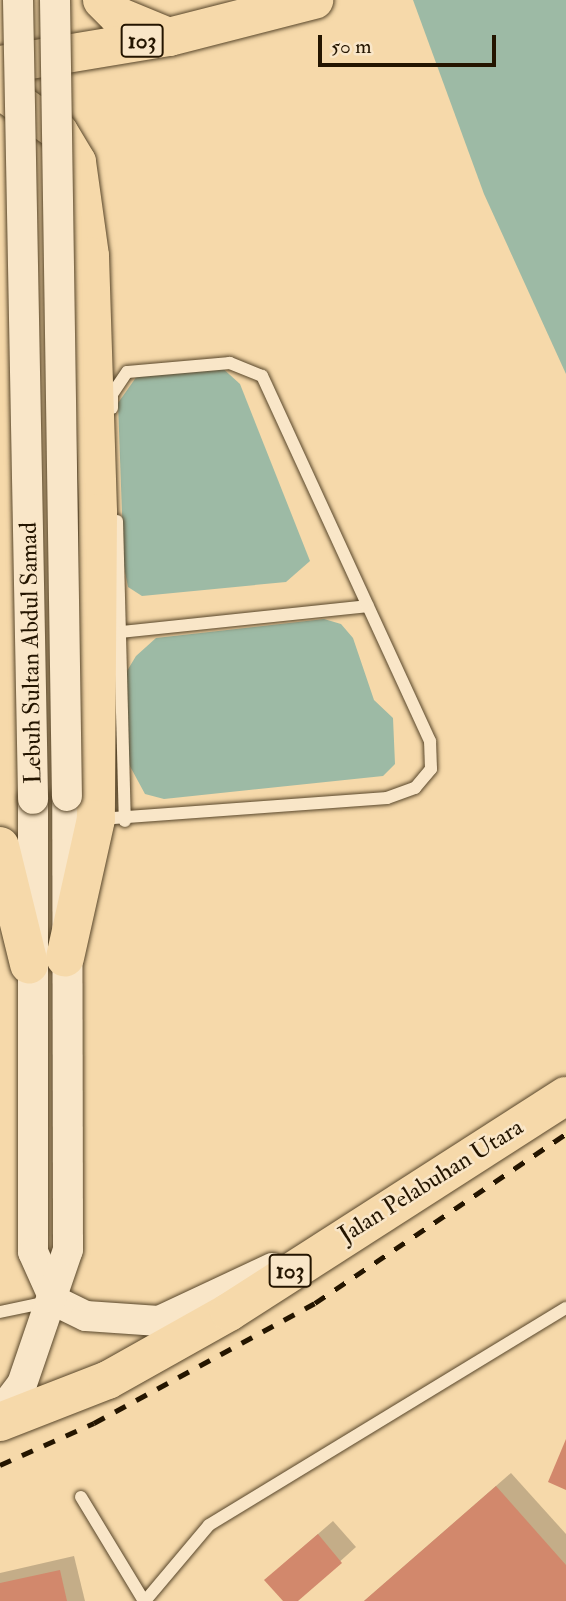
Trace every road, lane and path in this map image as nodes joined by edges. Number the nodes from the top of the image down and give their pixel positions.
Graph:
1 (18, 0) edge
2 (55, 0) edge
3 (102, 0) edge
4 (298, 4) edge
5 (169, 37) junction
6 (0, 65) edge
7 (0, 90) edge
8 (113, 421) dead end
9 (116, 500) dead end
10 (368, 606) junction
11 (121, 632) junction
12 (96, 812) junction
13 (0, 846) edge
14 (29, 946) edge
15 (566, 1096) edge
16 (355, 1229) junction
17 (55, 1301) junction
18 (566, 1308) edge
19 (0, 1312) edge
20 (0, 1413) edge
21 (0, 1422) edge
22 (80, 1497) dead end
23 (144, 1601) edge

1 - 14 street, Lebuh Sultan Abdul Samad, bridge
2 - 12 street, Lebuh Sultan Abdul Samad, bridge
3 - 5 main road
4 - 5 main road, 103
5 - 6 main road, 103
7 - 12 main road
8 - 10 lane
9 - 11 lane
10 - 11 lane
10 - 12 lane
11 - 12 lane
12 - 14 main road
13 - 14 main road
14 - 17 street, Lebuh Sultan Abdul Samad
15 - 16 main road, Jalan Pelabuhan Utara / 103
16 - 17 street
16 - 21 main road, Jalan Pelabuhan Utara / 103
17 - 19 lane
17 - 20 street
18 - 23 lane
22 - 23 lane

